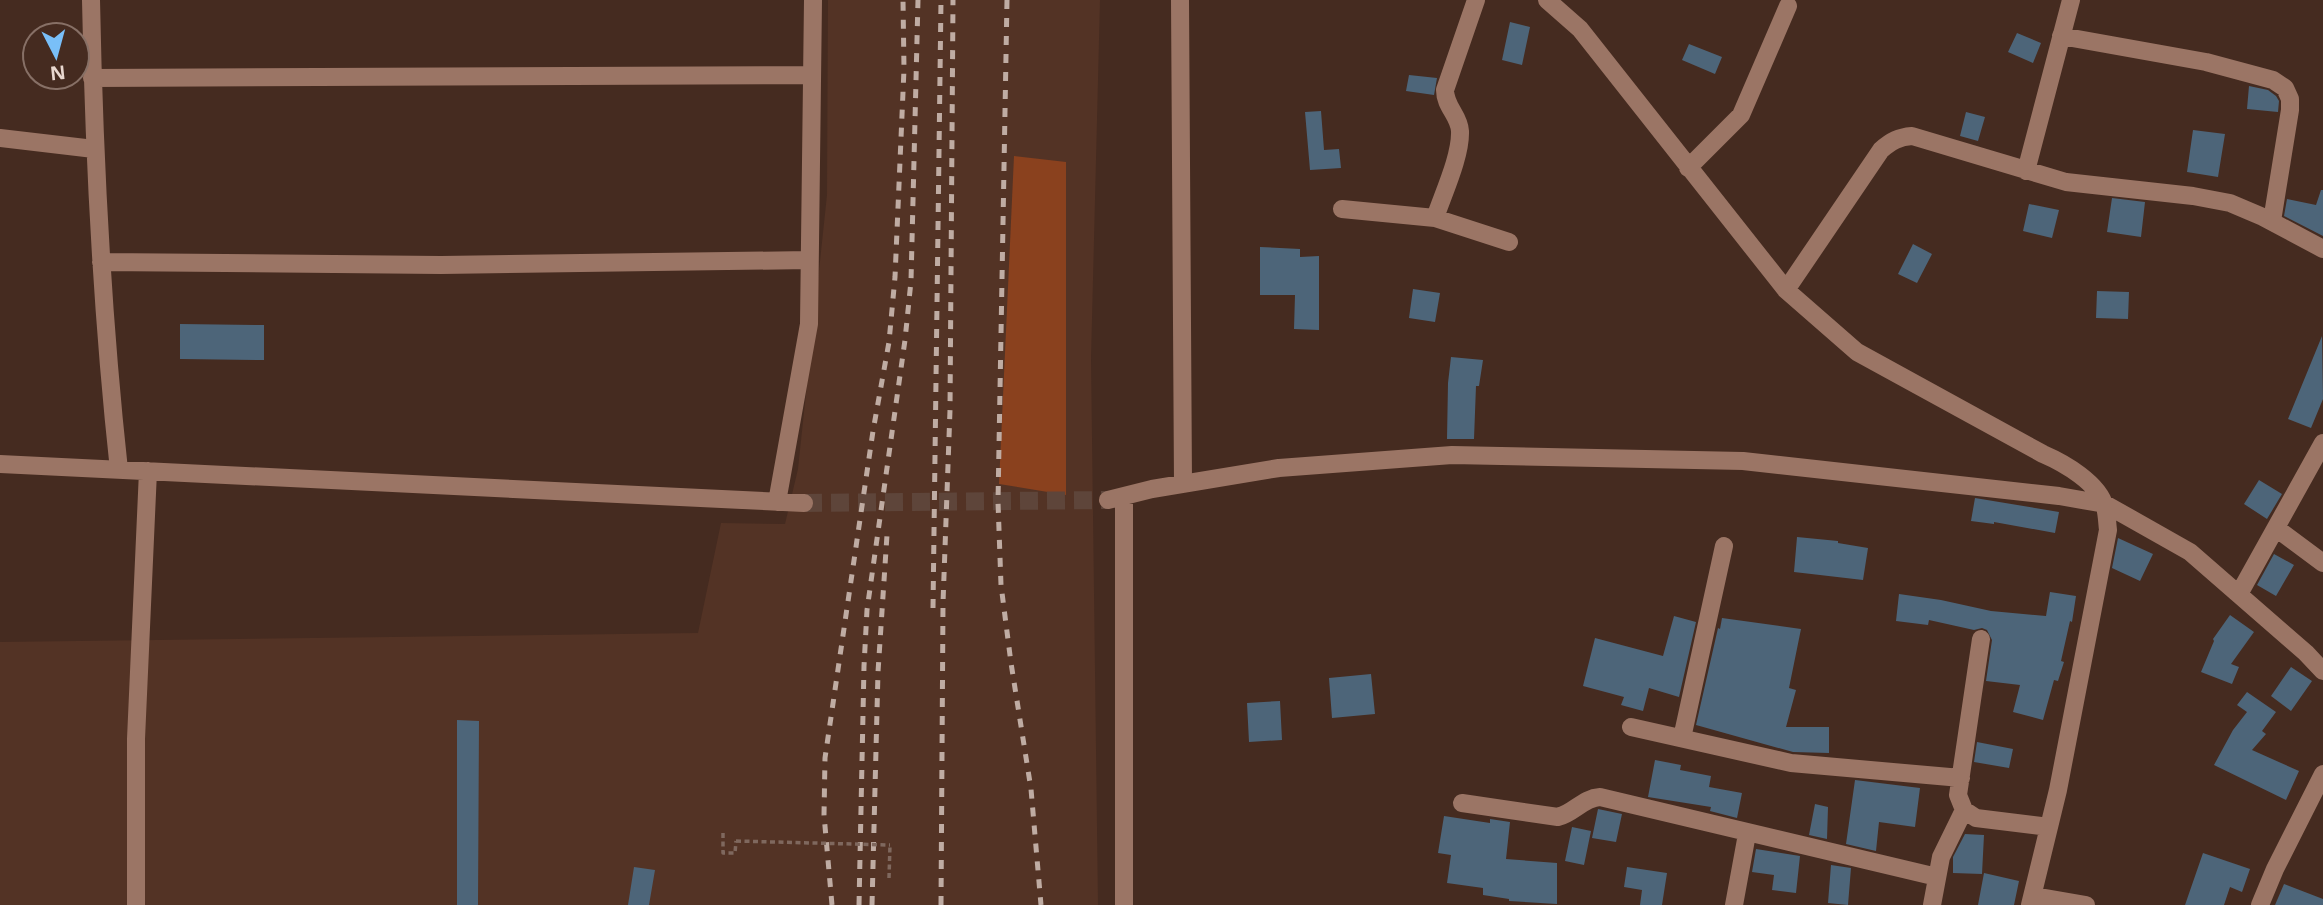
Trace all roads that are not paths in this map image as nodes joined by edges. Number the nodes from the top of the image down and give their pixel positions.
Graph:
1 (91, 0) edge
2 (813, 0) edge
3 (1180, 0) edge
4 (1476, 0) edge
5 (1547, 0) edge
6 (2071, 0) edge
7 (1788, 6) dead end
8 (2061, 36) junction
9 (812, 75) junction
10 (92, 78) junction
11 (0, 138) edge
12 (94, 149) junction
13 (1688, 168) junction
14 (2026, 171) junction
15 (1342, 209) dead end
16 (1435, 218) junction
17 (2272, 221) junction
18 (1509, 242) dead end
19 (2323, 249) edge
20 (809, 260) junction
21 (101, 261) junction
22 (1786, 290) junction
23 (2323, 443) edge
24 (0, 464) edge
25 (119, 470) junction
26 (148, 471) junction
27 (1183, 484) junction
28 (777, 502) junction
29 (804, 503) tunnel mouth
30 (2105, 504) junction
31 (2276, 528) junction
32 (1724, 546) dead end
33 (2323, 563) edge
34 (2239, 594) junction
35 (1981, 639) dead end
36 (2323, 671) edge
37 (1631, 727) dead end
38 (1682, 738) junction
39 (2323, 774) edge
40 (1961, 778) junction
41 (1462, 803) dead end
42 (1964, 810) junction
43 (2049, 827) junction
44 (1746, 834) junction
45 (1937, 877) junction
46 (2032, 900) edge
47 (136, 905) edge
48 (1124, 905) edge
49 (1734, 905) edge
50 (1932, 905) edge
51 (2086, 905) edge
52 (2260, 905) edge

1 - 10 street
2 - 9 street
3 - 27 street
4 - 16 street
5 - 13 street
6 - 8 street
7 - 13 street
8 - 14 street
8 - 17 street
9 - 10 street
9 - 20 street
10 - 12 street
11 - 12 street
12 - 21 street
13 - 22 street
14 - 17 street
14 - 22 street
15 - 16 street
16 - 18 street
17 - 19 street
20 - 21 street
20 - 28 street
21 - 25 street
22 - 30 street
23 - 31 street
24 - 25 street
25 - 26 street
26 - 28 street
26 - 47 street
27 - 30 street
27 - 48 street
28 - 29 street
30 - 34 street
30 - 43 street
31 - 33 street
31 - 34 street
32 - 38 street
34 - 36 street
35 - 40 street
37 - 38 street
38 - 40 street
39 - 52 street
40 - 42 street
41 - 44 street
42 - 43 street
42 - 45 street
43 - 46 street
44 - 45 street
44 - 49 street
45 - 50 street
46 - 51 street

